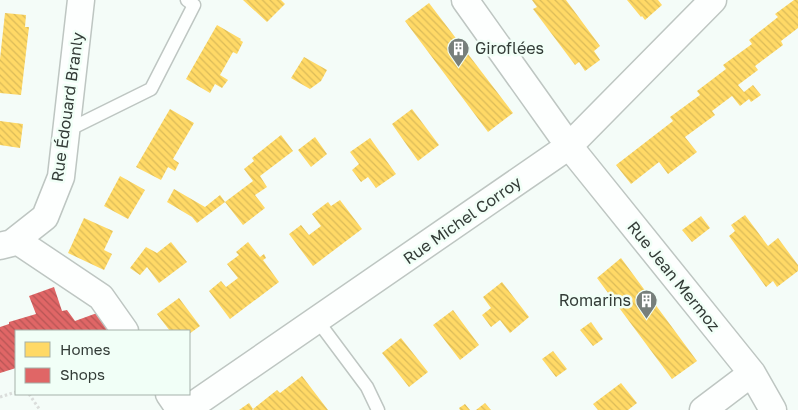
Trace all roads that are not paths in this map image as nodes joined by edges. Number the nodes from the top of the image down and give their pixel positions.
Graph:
1 (82, 0) edge
2 (188, 0) edge
3 (465, 0) edge
4 (713, 0) edge
5 (66, 131) junction
6 (569, 146) junction
7 (8, 243) edge
8 (317, 320) junction
9 (124, 330) edge
10 (752, 372) junction
11 (170, 395) edge
12 (180, 410) edge
13 (186, 410) edge
14 (378, 410) edge
15 (702, 410) edge
16 (773, 410) edge

1 - 5 street, Rue Édouard Branly
2 - 5 lane
3 - 6 street, Rue Jean Mermoz
4 - 6 street, Rue Michel Corroy
5 - 7 street, Rue Édouard Branly
6 - 8 street, Rue Michel Corroy
6 - 10 street, Rue Jean Mermoz
7 - 9 street
8 - 13 street, Rue Michel Corroy
8 - 14 lane
10 - 15 street
10 - 16 street, Rue Jean Mermoz
11 - 12 street

